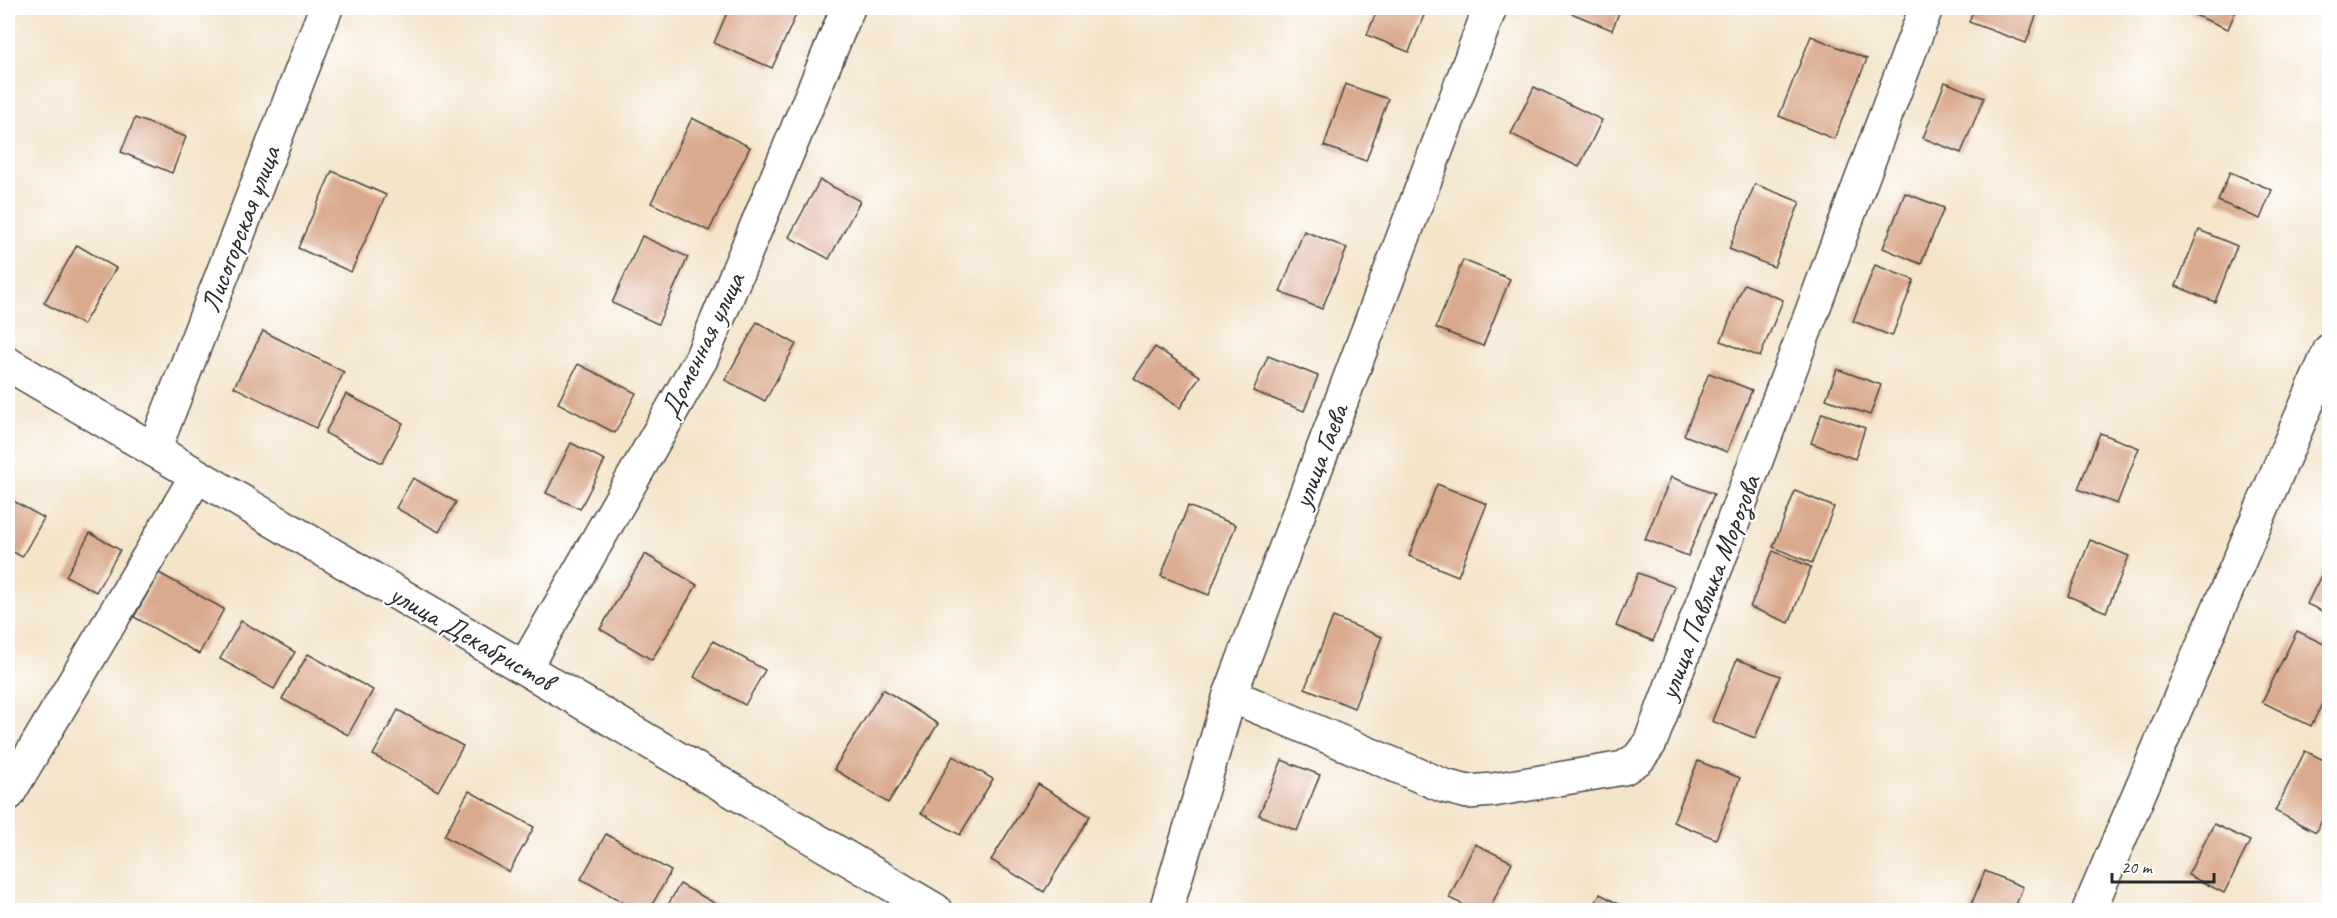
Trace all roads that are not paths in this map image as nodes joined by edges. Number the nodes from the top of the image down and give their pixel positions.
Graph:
1 (326, 8) edge
2 (848, 8) edge
3 (1490, 8) edge
4 (1926, 8) edge
5 (2330, 351) edge
6 (8, 364) edge
7 (154, 450) junction
8 (196, 477) junction
9 (525, 667) junction
10 (1230, 695) junction
11 (8, 794) edge
12 (935, 910) edge
13 (1166, 910) edge
14 (2089, 910) edge

1 - 7 street, Лисогорская улица
2 - 9 street, Доменная улица
3 - 10 street, улица Гаева
4 - 10 street, улица Павлика Морозова
5 - 14 street
6 - 7 street, улица Декабристов
7 - 8 street, улица Декабристов
8 - 9 street, улица Декабристов
8 - 11 street
9 - 12 street, улица Декабристов
10 - 13 street, улица Гаева

